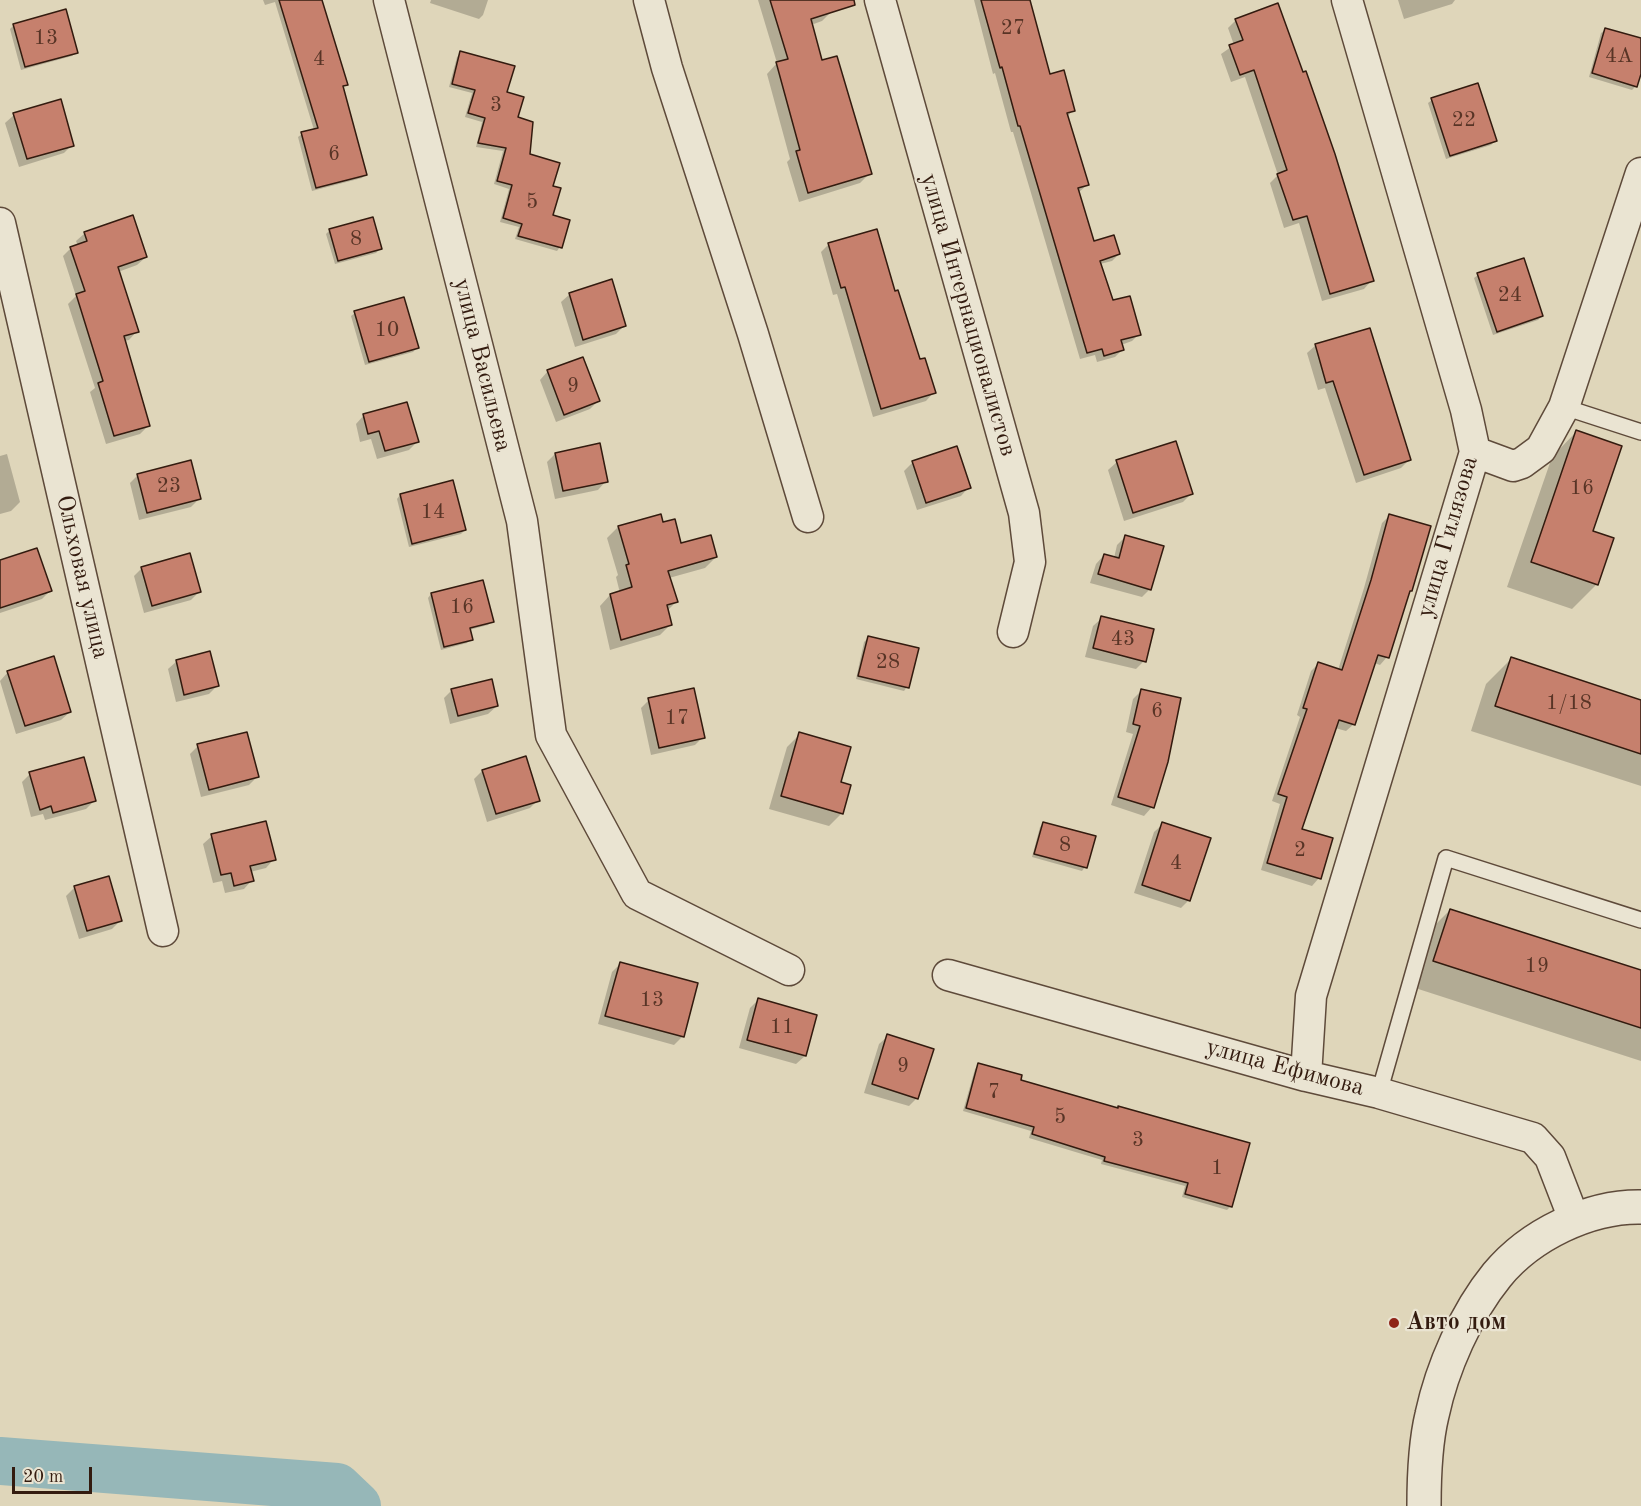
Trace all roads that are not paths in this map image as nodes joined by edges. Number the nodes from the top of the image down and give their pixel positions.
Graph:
1 (388, 0) edge
2 (649, 0) edge
3 (880, 0) edge
4 (1347, 0) edge
5 (1641, 173) edge
6 (0, 223) edge
7 (1564, 407) junction
8 (1641, 432) edge
9 (1475, 452) junction
10 (808, 517) dead end
11 (1013, 632) dead end
12 (1641, 920) edge
13 (163, 931) dead end
14 (789, 970) dead end
15 (948, 975) dead end
16 (1306, 1076) junction
17 (1379, 1093) junction
18 (1641, 1208) edge
19 (1574, 1219) junction
20 (1424, 1506) edge

1 - 14 street, улица Васильева
2 - 10 street
3 - 11 street, улица Интернационалистов
4 - 9 street, улица Гилязова
5 - 7 street
6 - 13 street, Ольховая улица
7 - 8 lane
7 - 9 street
9 - 16 street, улица Гилязова
12 - 17 lane
15 - 16 street, улица Ефимова
16 - 17 street, улица Ефимова
17 - 19 street, улица Ефимова
18 - 19 street
19 - 20 street

